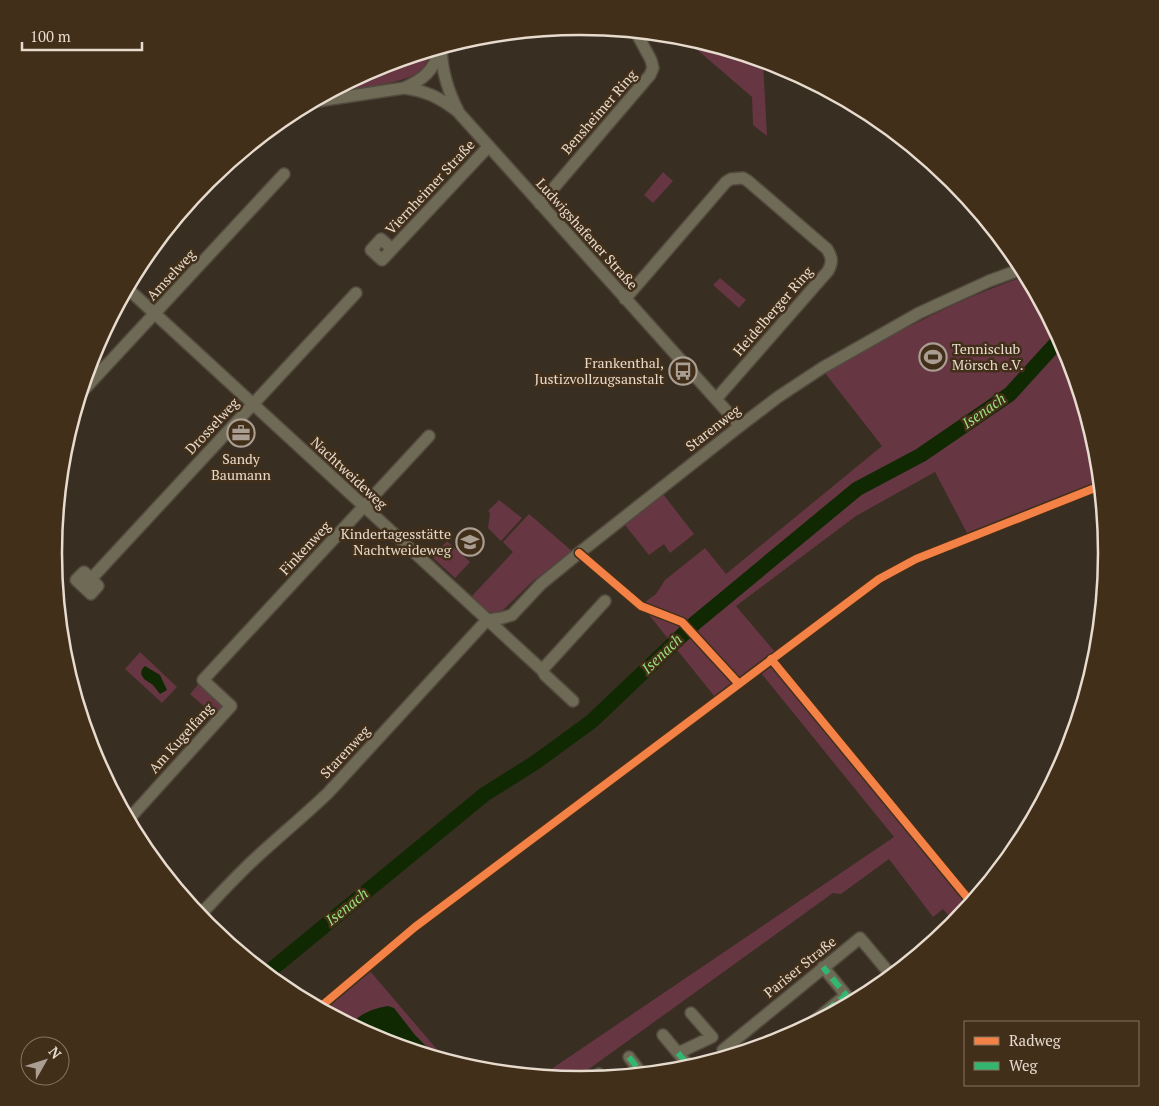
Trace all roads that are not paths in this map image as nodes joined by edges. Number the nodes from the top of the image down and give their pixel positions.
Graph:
1 (639, 38) edge
2 (442, 54) edge
3 (439, 55) edge
4 (404, 88) junction
5 (330, 99) edge
6 (459, 113) junction
7 (489, 146) junction
8 (284, 174) dead end
9 (540, 204) junction
10 (392, 249) dead end
11 (1014, 272) edge
12 (132, 293) edge
13 (356, 293) dead end
14 (625, 298) junction
15 (155, 314) junction
16 (89, 386) edge
17 (716, 399) junction
18 (252, 404) junction
19 (740, 426) junction
20 (429, 436) dead end
21 (363, 506) junction
22 (91, 579) dead end
23 (605, 601) dead end
24 (512, 615) junction
25 (487, 620) junction
26 (511, 642) junction
27 (542, 670) junction
28 (203, 680) joint
29 (573, 701) dead end
30 (133, 815) edge
31 (205, 910) edge
32 (823, 967) junction
33 (887, 970) edge
34 (836, 1003) edge
35 (691, 1013) dead end
36 (663, 1035) dead end
37 (712, 1037) junction
38 (730, 1048) edge
39 (723, 1050) edge
40 (678, 1054) junction
41 (629, 1057) dead end
42 (684, 1060) edge
43 (637, 1068) edge

1 - 9 street, Bensheimer Ring
2 - 6 street, Ludwigshafener Straße
3 - 4 street
4 - 5 street
4 - 6 street
6 - 7 street, Ludwigshafener Straße
7 - 9 street, Ludwigshafener Straße
7 - 10 street, Viernheimer Straße
8 - 15 street, Amselweg
9 - 14 street, Ludwigshafener Straße
11 - 19 street, Starenweg
12 - 15 street, Nachtweideweg
13 - 18 street, Drosselweg
14 - 17 street, Ludwigshafener Straße
14 - 17 street, Heidelberger Ring
15 - 16 street, Amselweg
15 - 18 street, Nachtweideweg
17 - 19 street, Ludwigshafener Straße
18 - 21 street, Nachtweideweg
18 - 22 street, Drosselweg
19 - 24 street, Starenweg
20 - 21 street, Finkenweg
21 - 25 street, Nachtweideweg
21 - 28 street, Finkenweg
23 - 27 street
24 - 25 street
24 - 26 street
25 - 26 street, Nachtweideweg
25 - 31 street, Starenweg
26 - 27 street, Nachtweideweg
27 - 29 street, Nachtweideweg
28 - 30 street, Am Kugelfang
32 - 33 street, Pariser Straße
32 - 34 street
32 - 38 street, Pariser Straße
35 - 37 street, Pariser Straße
36 - 40 street
37 - 39 street, Pariser Straße
37 - 40 street
40 - 42 street
41 - 43 street

